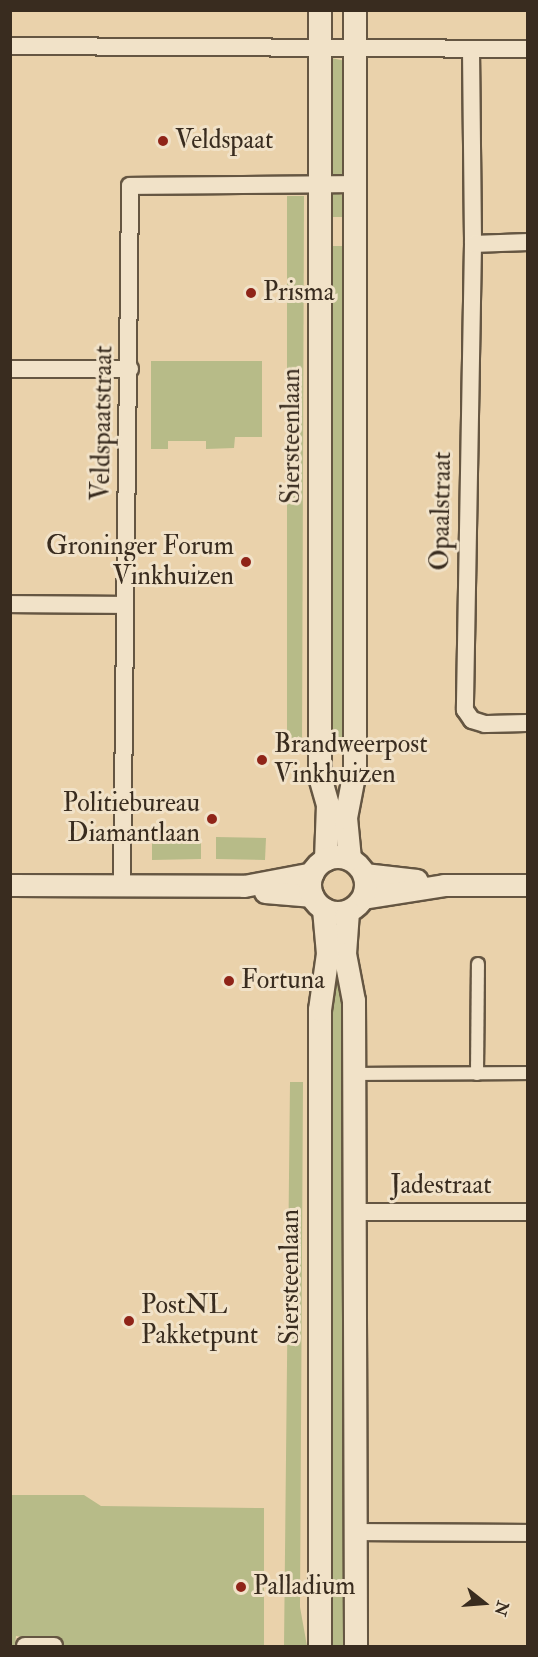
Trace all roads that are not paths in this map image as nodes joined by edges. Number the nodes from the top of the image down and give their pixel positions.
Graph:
1 (320, 10) edge
2 (355, 10) edge
3 (10, 46) edge
4 (320, 49) junction
5 (528, 49) edge
6 (354, 50) junction
7 (471, 50) junction
8 (319, 183) junction
9 (355, 184) junction
10 (528, 242) edge
11 (473, 244) junction
12 (10, 369) edge
13 (130, 369) junction
14 (10, 604) edge
15 (125, 605) junction
16 (528, 723) edge
17 (319, 866) junction
18 (357, 867) junction
19 (10, 885) edge
20 (122, 885) junction
21 (444, 885) junction
22 (528, 885) edge
23 (244, 886) junction
24 (318, 903) junction
25 (356, 905) junction
26 (478, 964) dead end
27 (528, 1073) edge
28 (354, 1074) junction
29 (477, 1074) junction
30 (355, 1212) junction
31 (528, 1212) edge
32 (356, 1532) junction
33 (528, 1533) edge
34 (54, 1646) edge
35 (25, 1647) edge
36 (320, 1647) edge
37 (356, 1647) edge

1 - 4 main road, Siersteenlaan
2 - 6 main road
3 - 4 street
4 - 6 street
4 - 8 main road, Siersteenlaan
5 - 7 street
6 - 7 street
6 - 9 main road
7 - 11 street, Opaalstraat
8 - 9 street, Veldspaatstraat
8 - 13 street, Veldspaatstraat
8 - 17 main road, Siersteenlaan
9 - 18 main road
10 - 11 street
11 - 16 street, Opaalstraat
12 - 13 street
13 - 15 street, Veldspaatstraat
14 - 15 street
15 - 20 street, Veldspaatstraat
17 - 18 main road
17 - 23 street
17 - 24 main road, Siersteenlaan
18 - 21 street
18 - 25 main road
19 - 20 street
20 - 23 street
21 - 22 street
21 - 25 street
23 - 24 street
24 - 25 main road
24 - 36 main road, Siersteenlaan
25 - 28 main road
26 - 29 street
27 - 29 street
28 - 29 street
28 - 30 main road
30 - 31 street, Jadestraat
30 - 32 main road
32 - 33 street
32 - 37 main road
34 - 35 street

